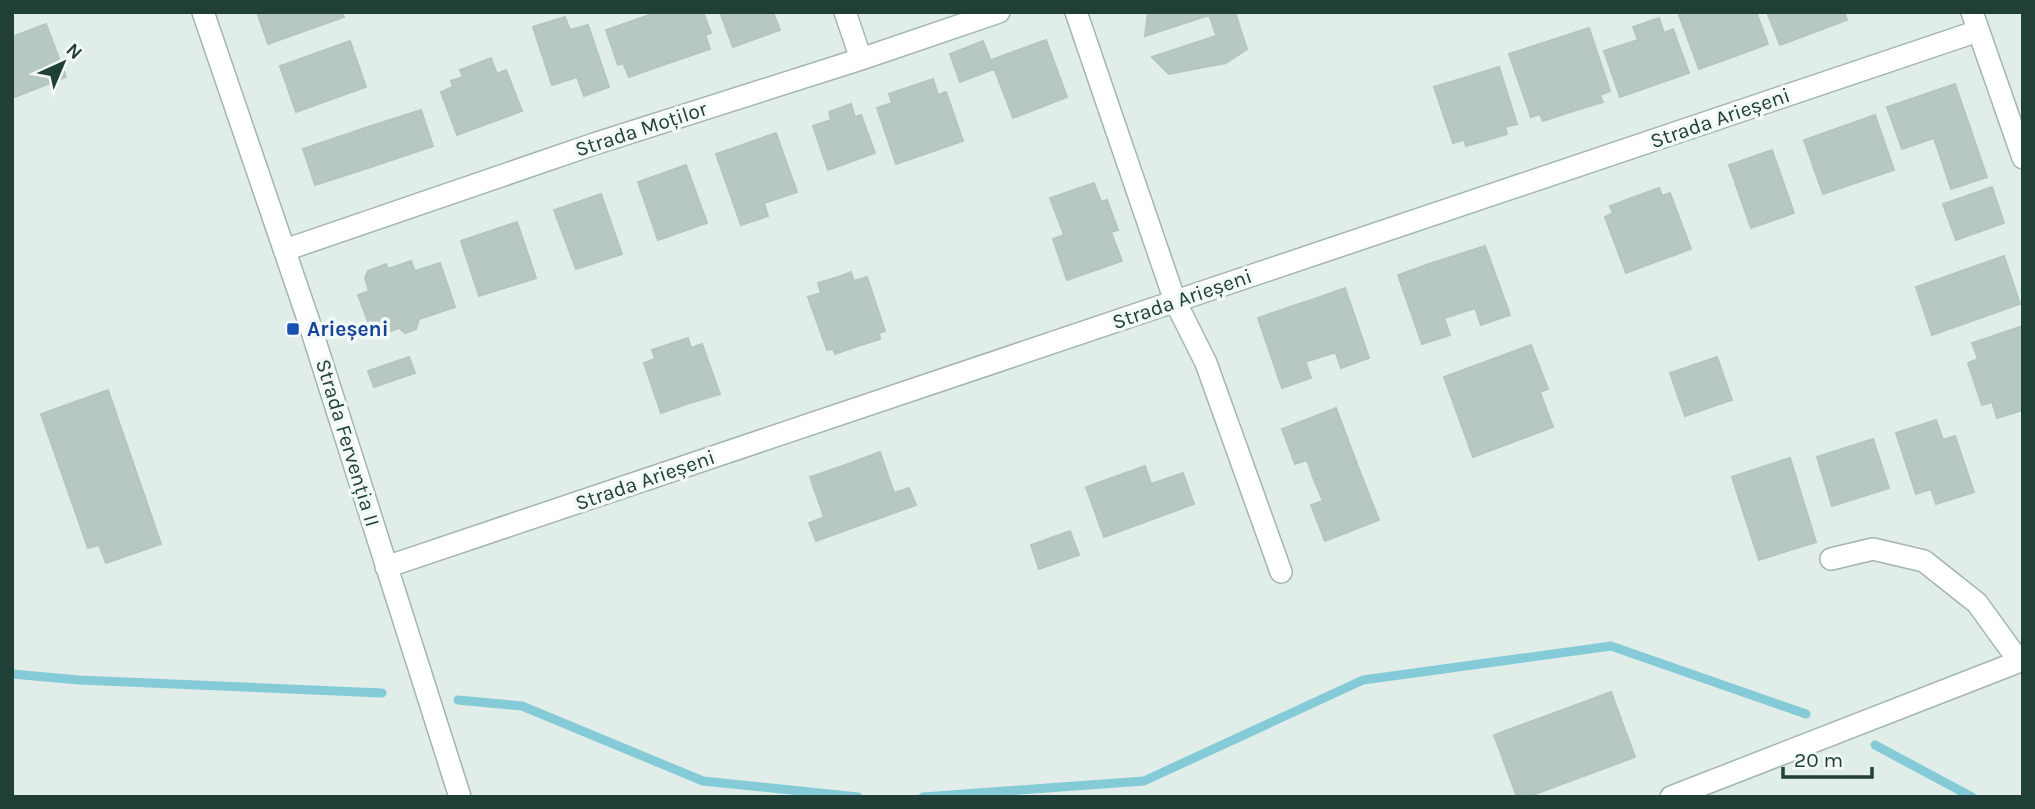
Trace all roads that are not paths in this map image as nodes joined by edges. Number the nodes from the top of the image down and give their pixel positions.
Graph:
1 (203, 12) edge
2 (845, 12) edge
3 (999, 12) edge
4 (1076, 12) edge
5 (1975, 22) edge
6 (861, 59) junction
7 (2023, 158) edge
8 (285, 250) junction
9 (1175, 301) junction
10 (1831, 559) dead end
11 (386, 567) junction
12 (1281, 572) dead end
13 (2021, 661) edge
14 (460, 797) edge
15 (1671, 797) edge

1 - 8 street, Strada Fervenția II
2 - 6 street
3 - 6 street, Strada Moților
4 - 9 street
5 - 7 street
5 - 9 street, Strada Arieșeni
6 - 8 street, Strada Moților
8 - 11 street, Strada Fervenția II
9 - 11 street, Strada Arieșeni
9 - 12 street
10 - 13 street
11 - 14 street, Strada Fervenția II
13 - 15 street

